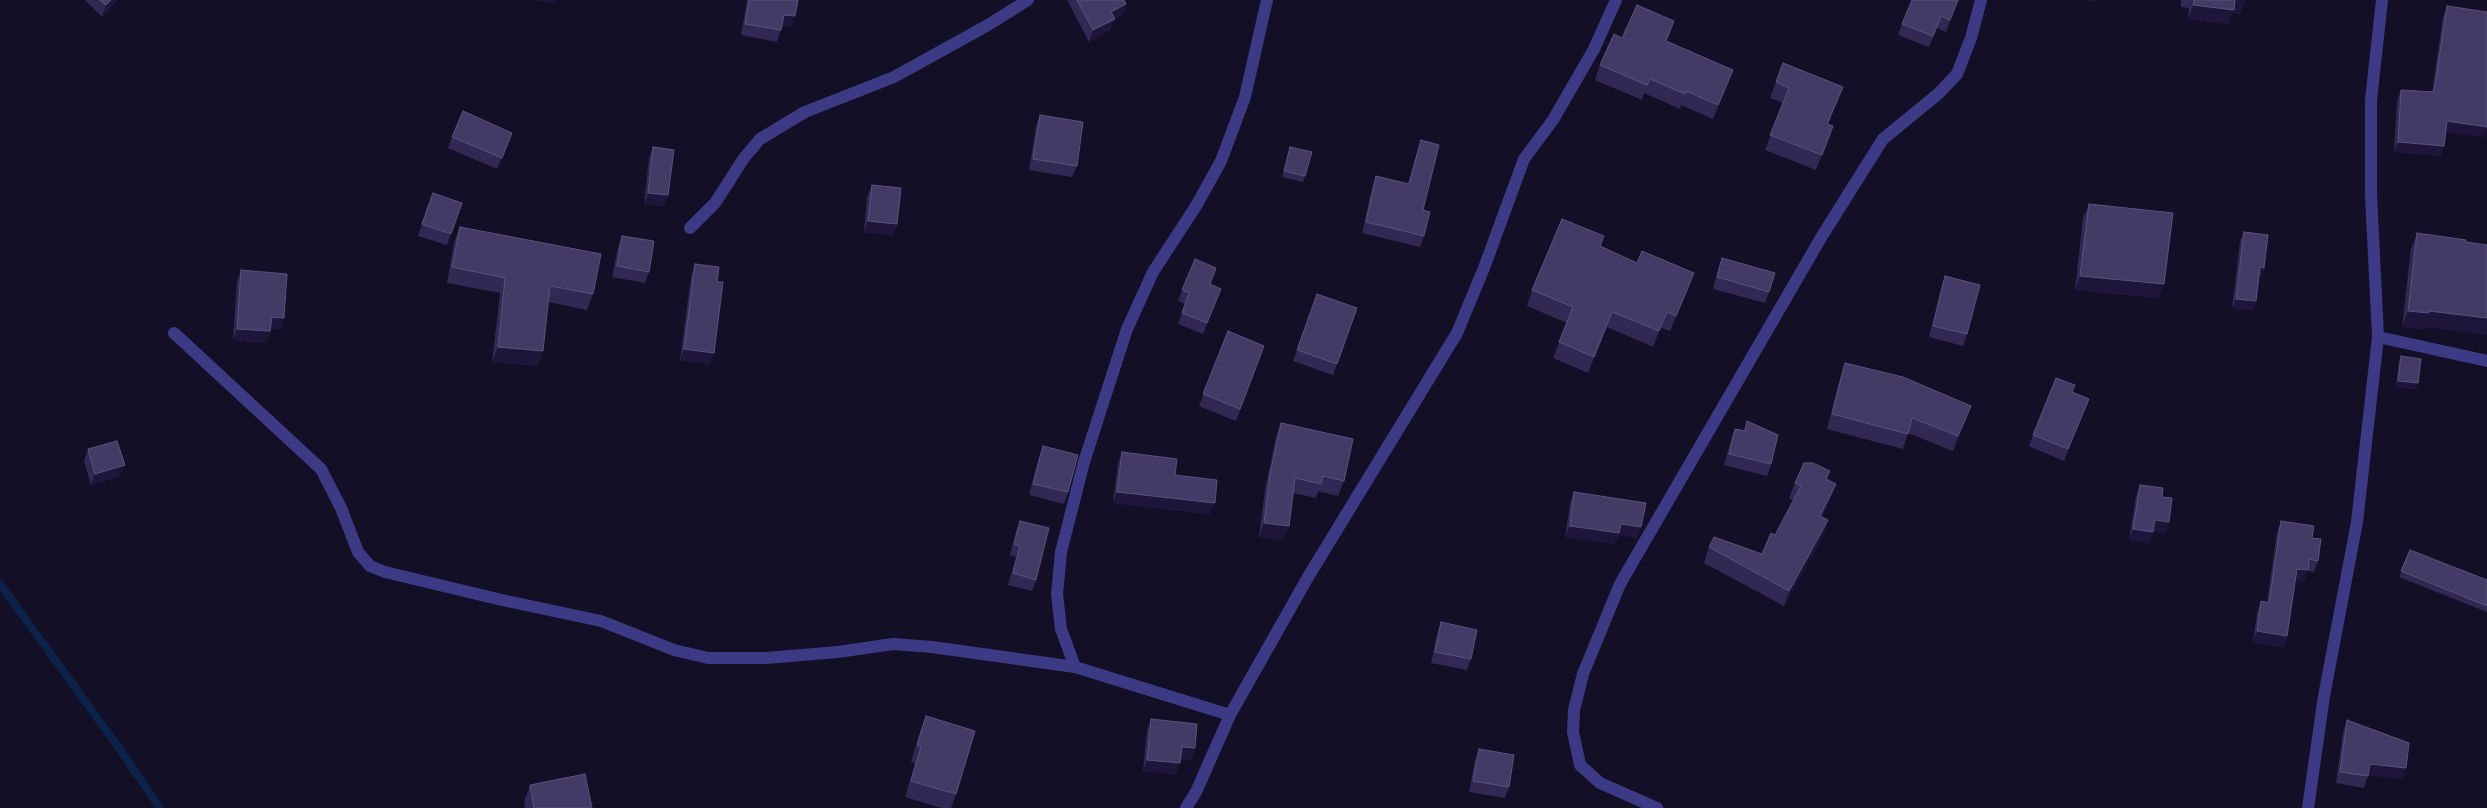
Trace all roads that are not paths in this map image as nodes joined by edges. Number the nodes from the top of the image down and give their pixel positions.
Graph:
1 (1028, 0) edge
2 (1267, 0) edge
3 (1616, 0) edge
4 (1982, 0) edge
5 (2382, 0) edge
6 (690, 228) dead end
7 (174, 333) dead end
8 (2378, 336) junction
9 (2487, 361) edge
10 (1076, 667) junction
11 (1230, 715) junction
12 (1186, 808) edge
13 (1657, 808) edge
14 (2308, 808) edge

1 - 6 street
2 - 10 street
3 - 11 street
4 - 13 street
5 - 8 street
7 - 10 street
8 - 9 street
8 - 14 street
10 - 11 street
11 - 12 street

